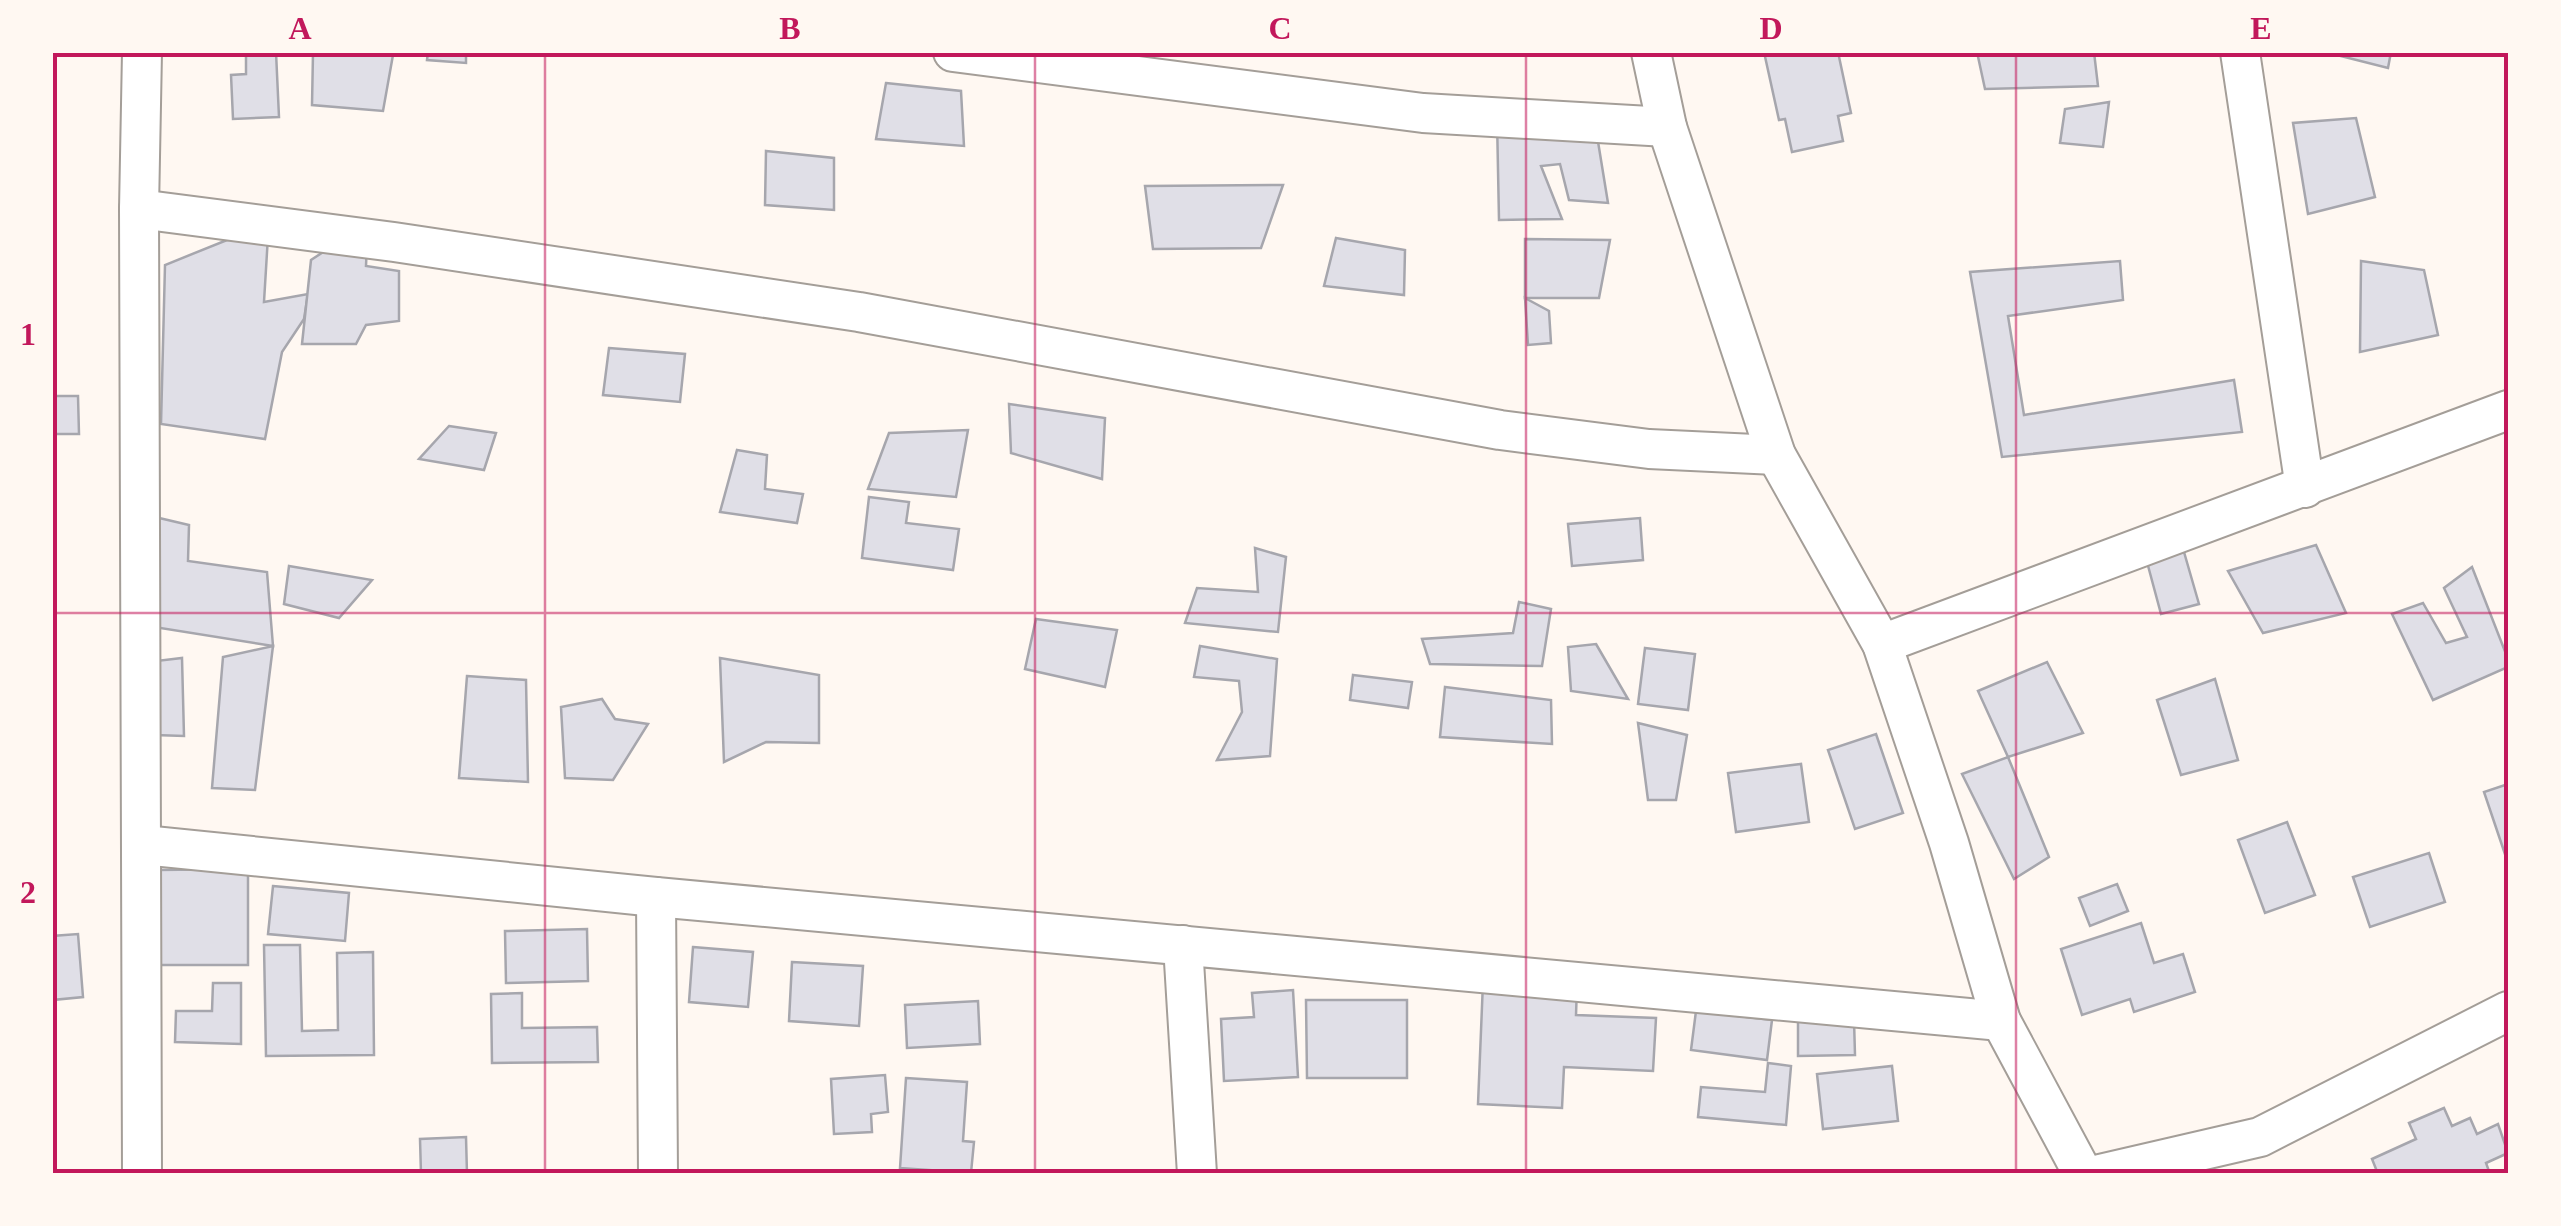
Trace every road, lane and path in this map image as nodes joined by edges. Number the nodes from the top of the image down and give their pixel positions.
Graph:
1 (142, 52) edge
2 (952, 52) edge
3 (1651, 52) edge
4 (2240, 52) edge
5 (1667, 128) junction
6 (139, 209) junction
7 (2508, 410) edge
8 (1776, 455) junction
9 (2305, 488) junction
10 (1882, 644) junction
11 (143, 845) junction
12 (656, 897) junction
13 (1184, 945) junction
14 (2508, 1011) edge
15 (2001, 1022) junction
16 (142, 1174) edge
17 (658, 1174) edge
18 (1197, 1174) edge
19 (2083, 1174) edge
20 (2100, 1174) edge

1 - 6 street
2 - 5 street
3 - 5 street
4 - 9 street
5 - 8 street
6 - 8 street
6 - 11 street
7 - 9 street
8 - 10 street
9 - 10 street
10 - 15 street
11 - 12 street
11 - 16 street
12 - 13 street
12 - 17 street
13 - 15 street
13 - 18 street
14 - 20 street
15 - 19 street

